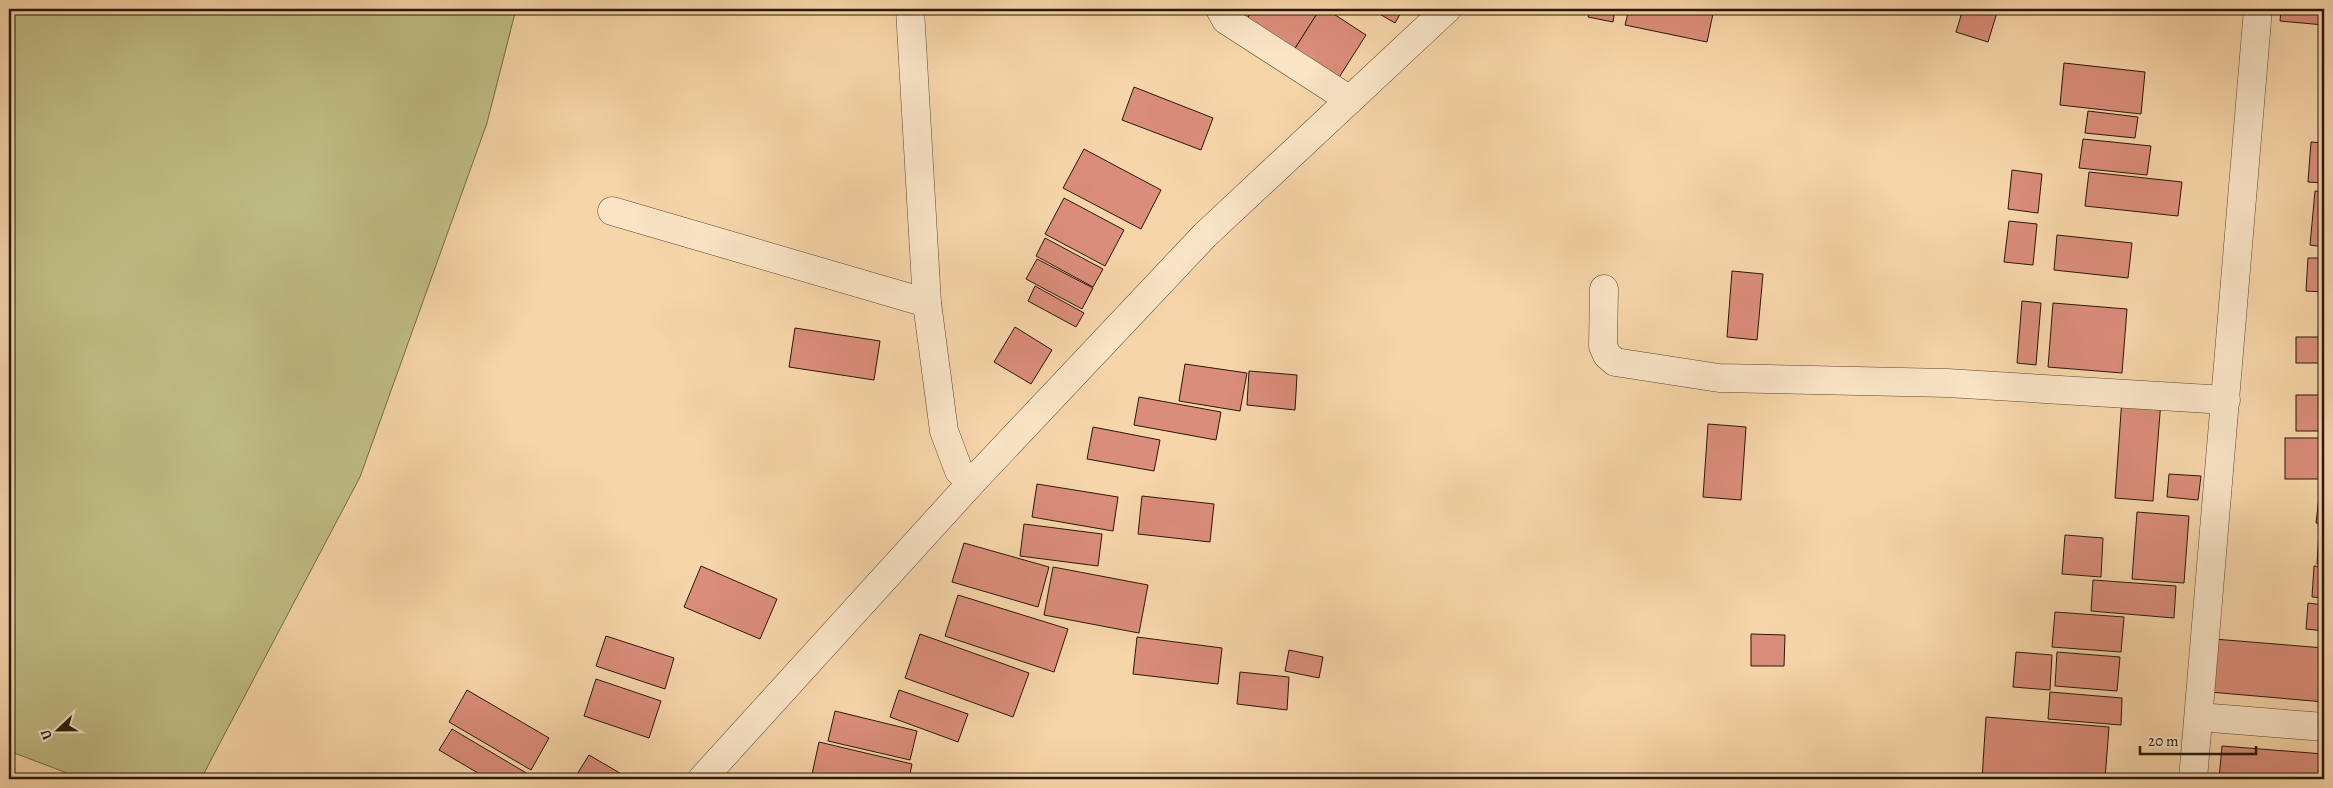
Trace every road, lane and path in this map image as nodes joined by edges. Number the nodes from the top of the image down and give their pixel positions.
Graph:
1 (910, 9) edge
2 (1220, 9) edge
3 (1447, 9) edge
4 (2258, 9) edge
5 (1350, 100) junction
6 (612, 211) dead end
7 (1604, 289) dead end
8 (927, 303) junction
9 (2226, 400) junction
10 (972, 482) junction
11 (2199, 717) junction
12 (2324, 727) edge
13 (702, 779) edge
14 (2193, 779) edge

1 - 8 street
2 - 5 street
3 - 5 street
4 - 9 street
5 - 10 street
6 - 8 street
7 - 9 street
8 - 10 street
9 - 11 street
10 - 13 street
11 - 12 street
11 - 14 street

